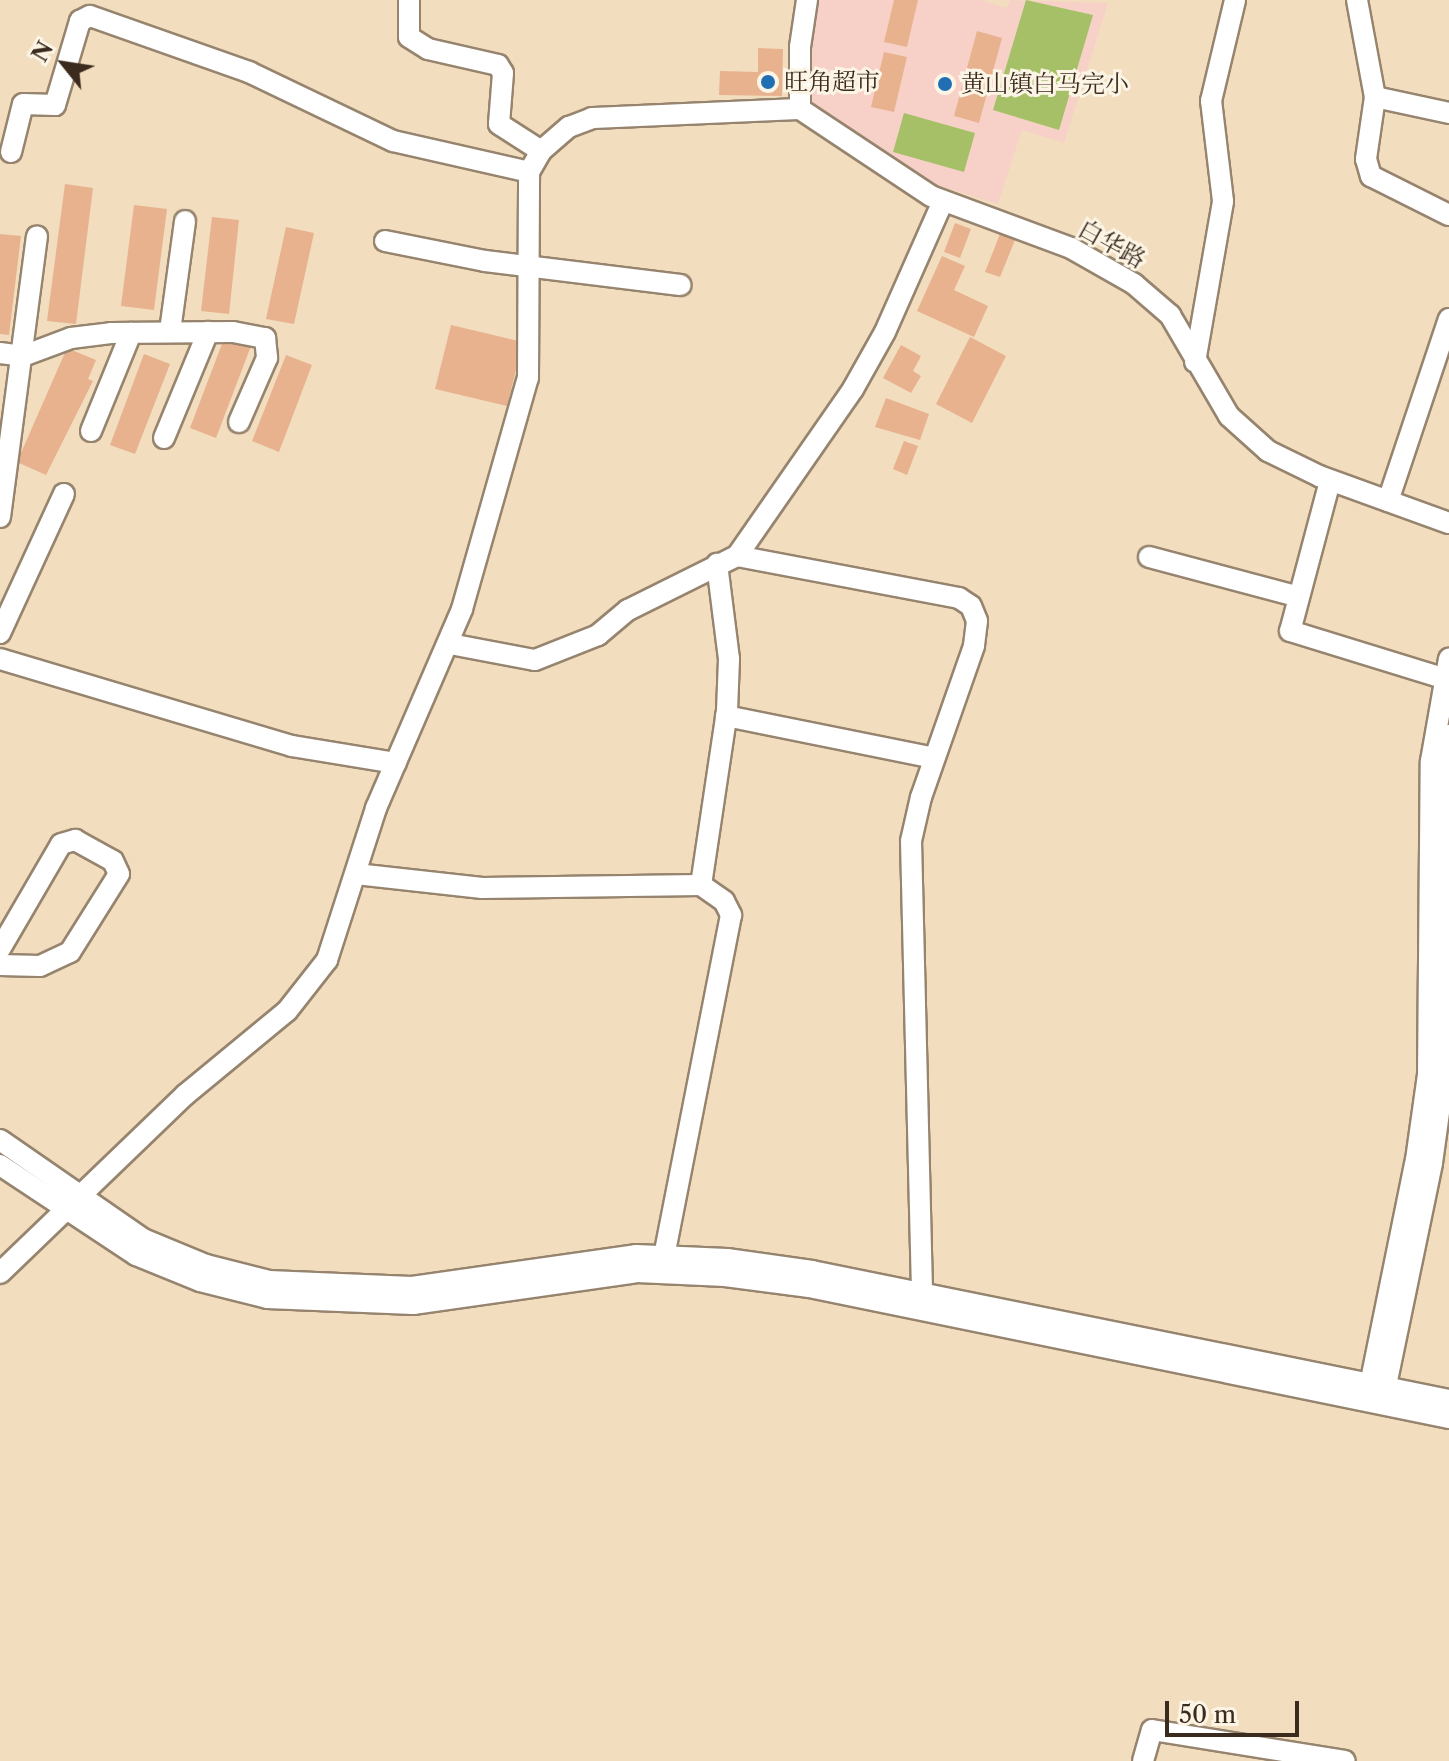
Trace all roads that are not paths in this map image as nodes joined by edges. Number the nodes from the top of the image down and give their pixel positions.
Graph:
1 (409, 0) edge
2 (807, 0) edge
3 (1235, 0) edge
4 (1357, 0) edge
5 (1375, 97) junction
6 (800, 109) junction
7 (1449, 113) edge
8 (541, 151) junction
9 (11, 152) dead end
10 (529, 172) junction
11 (943, 201) junction
12 (1449, 215) edge
13 (185, 221) dead end
14 (37, 236) dead end
15 (385, 241) dead end
16 (528, 266) junction
17 (681, 285) dead end
18 (1449, 319) edge
19 (170, 331) junction
20 (208, 332) junction
21 (131, 333) junction
22 (0, 353) edge
23 (23, 356) junction
24 (1195, 362) junction
25 (1442, 373) edge
26 (239, 422) dead end
27 (91, 431) dead end
28 (164, 438) dead end
29 (1330, 481) junction
30 (2, 492) edge
31 (64, 494) dead end
32 (1388, 501) junction
33 (0, 517) edge
34 (1449, 523) edge
35 (737, 556) junction
36 (1149, 557) dead end
37 (717, 564) junction
38 (1299, 597) junction
39 (0, 633) edge
40 (450, 644) junction
41 (0, 659) edge
42 (1446, 669) edge
43 (726, 716) junction
44 (1449, 739) edge
45 (934, 758) junction
46 (396, 763) junction
47 (356, 874) junction
48 (701, 885) junction
49 (0, 949) edge
50 (1448, 962) edge
51 (0, 965) edge
52 (0, 1140) edge
53 (0, 1165) edge
54 (75, 1206) junction
55 (664, 1255) junction
56 (0, 1273) edge
57 (922, 1293) junction
58 (1376, 1394) junction
59 (1449, 1400) edge
60 (1449, 1418) edge
61 (1143, 1761) edge
62 (1345, 1761) edge

1 - 8 street
2 - 6 street
3 - 24 street
4 - 5 street
5 - 7 street
5 - 12 street
6 - 8 street
6 - 11 street, 白华路
8 - 10 street
9 - 10 street
10 - 16 street
11 - 24 street, 白华路
11 - 35 street
13 - 19 street
14 - 23 street
15 - 16 street
16 - 17 street
16 - 40 street
18 - 25 street
19 - 20 street
19 - 21 street
20 - 26 street
20 - 28 street
21 - 23 street
21 - 27 street
22 - 23 street
23 - 30 street
24 - 29 street, 白华路
25 - 32 street
29 - 32 street, 白华路
29 - 38 street
30 - 33 street
31 - 39 street
32 - 34 street, 白华路
35 - 37 street
35 - 45 street
36 - 38 street
37 - 40 street
37 - 43 street
38 - 42 street
40 - 46 street
41 - 46 street
42 - 58 street
43 - 45 street
43 - 48 street
44 - 50 street
45 - 57 street
46 - 47 street
47 - 48 street
47 - 54 street
48 - 55 street
49 - 51 street
50 - 58 street
52 - 54 street
53 - 54 street
54 - 55 street
54 - 56 street
54 - 58 street
55 - 57 street
57 - 58 street
58 - 59 street
58 - 60 street
61 - 62 street

